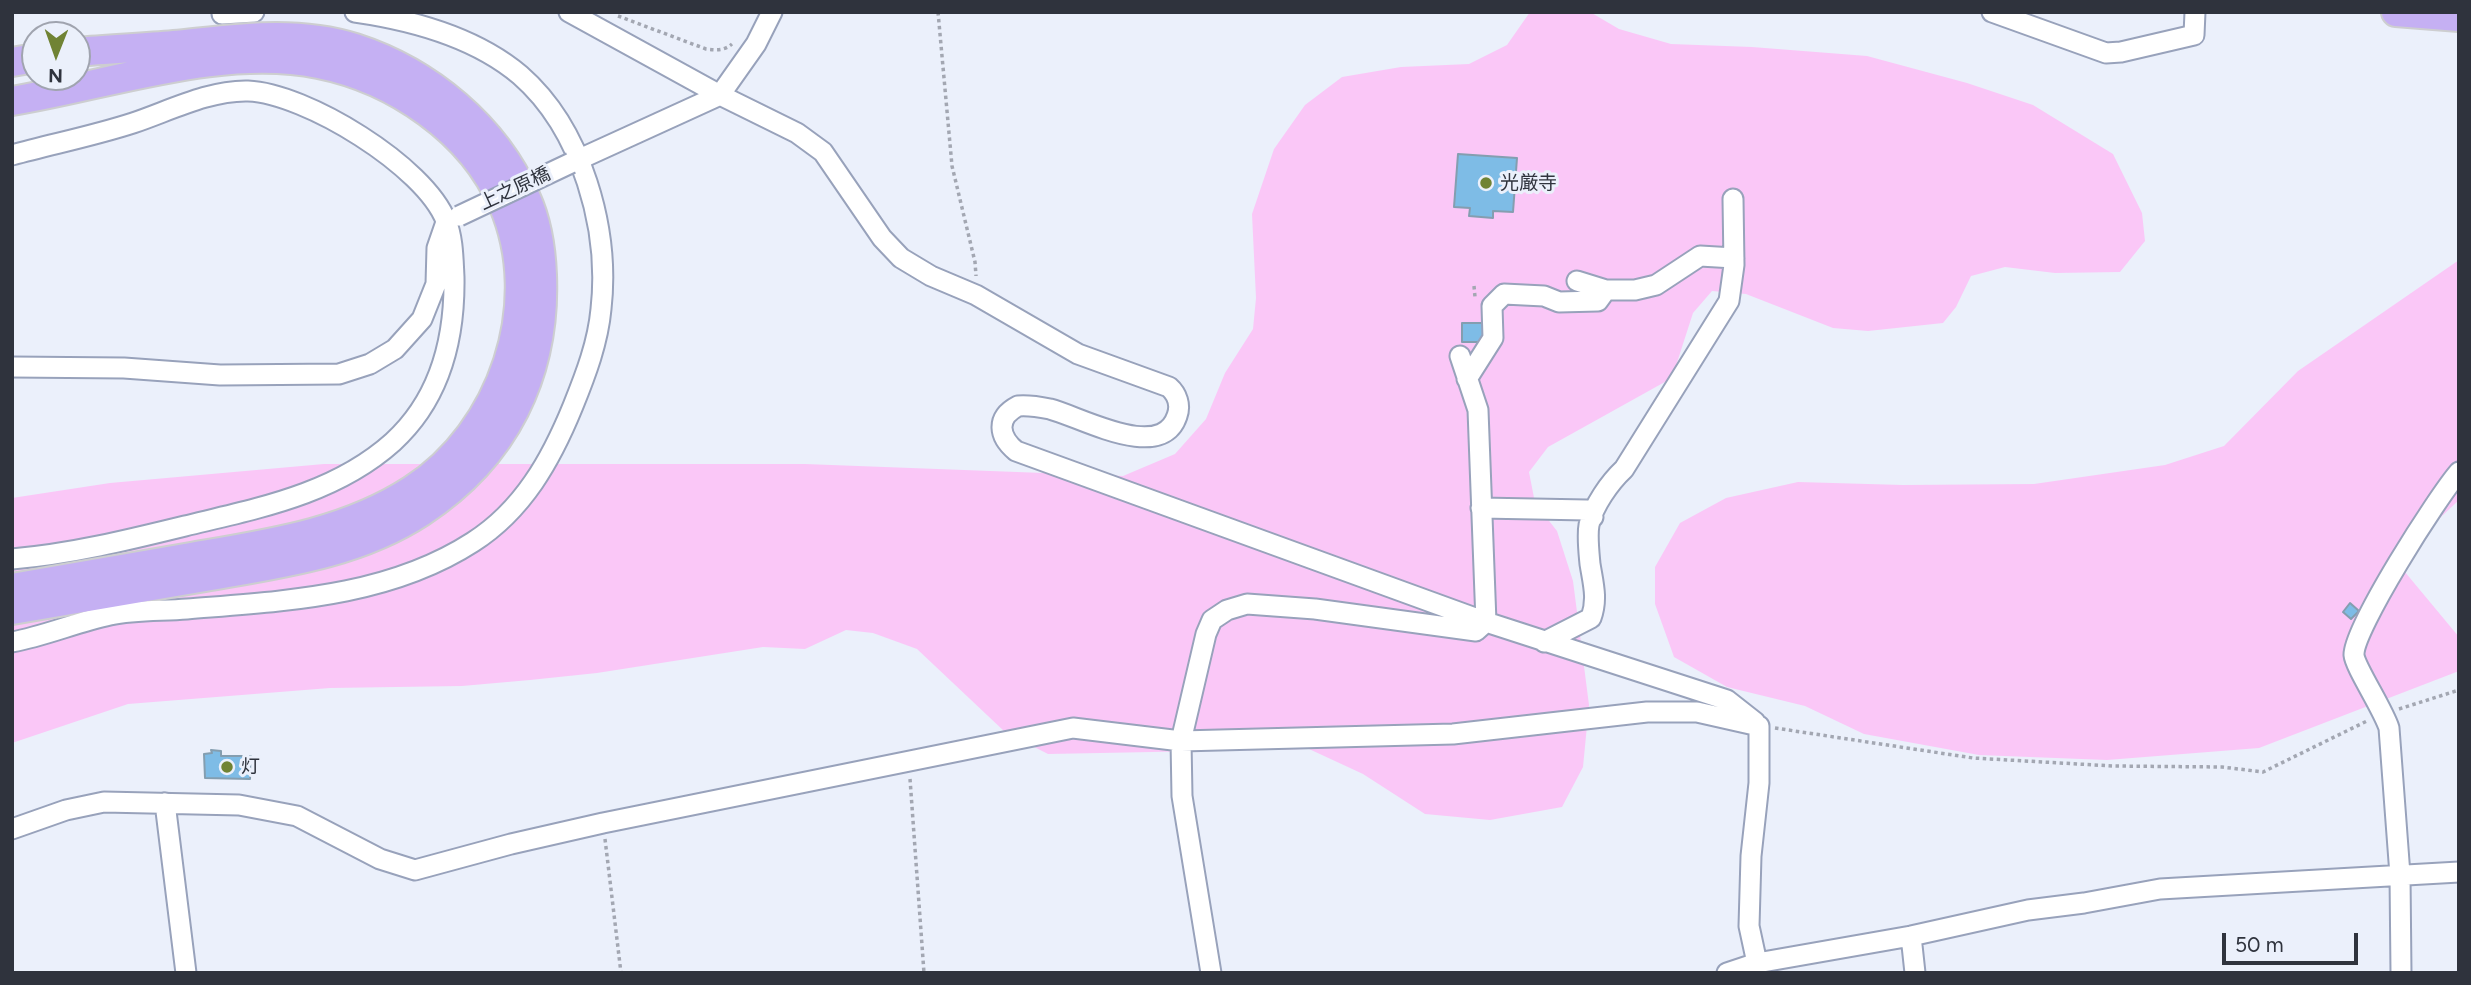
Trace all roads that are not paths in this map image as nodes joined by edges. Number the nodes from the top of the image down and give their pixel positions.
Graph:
1 (222, 12) edge
2 (254, 12) edge
3 (355, 12) edge
4 (569, 12) edge
5 (772, 12) edge
6 (1992, 12) edge
7 (2195, 12) edge
8 (2396, 12) edge
9 (2459, 17) edge
10 (91, 51) edge
11 (720, 95) junction
12 (12, 101) edge
13 (12, 155) edge
14 (574, 161) junction
15 (1733, 199) dead end
16 (452, 218) junction
17 (1734, 258) junction
18 (1577, 281) dead end
19 (1606, 290) junction
20 (1460, 356) dead end
21 (12, 367) edge
22 (1467, 379) junction
23 (2459, 472) edge
24 (1481, 508) junction
25 (1593, 517) junction
26 (12, 559) edge
27 (12, 588) edge
28 (12, 610) edge
29 (1486, 622) junction
30 (12, 642) edge
31 (1544, 642) junction
32 (1759, 726) junction
33 (1181, 741) junction
34 (165, 803) junction
35 (12, 829) edge
36 (2459, 872) edge
37 (2400, 875) junction
38 (1911, 936) junction
39 (1757, 963) junction
40 (186, 973) edge
41 (1211, 973) edge
42 (1727, 973) edge
43 (1915, 973) edge
44 (2402, 973) edge

1 - 2 street
3 - 14 street
4 - 11 street
5 - 11 street
6 - 7 street
8 - 9 highway
10 - 28 highway
11 - 14 street, 上之原橋
11 - 29 street
12 - 27 highway
13 - 16 street
14 - 16 street, 上之原橋, bridge
14 - 30 street
15 - 17 street
16 - 21 street
16 - 26 street
17 - 19 street
17 - 25 street
18 - 19 street
19 - 22 street
20 - 22 street
22 - 24 street
23 - 37 street
24 - 25 street
24 - 29 street
25 - 31 street
29 - 31 street
29 - 33 street
31 - 32 street
32 - 33 street
32 - 39 street
33 - 34 street
33 - 41 street
34 - 35 street
34 - 40 street
36 - 37 street
37 - 38 street
37 - 44 street
38 - 39 street
38 - 43 street
39 - 42 street

